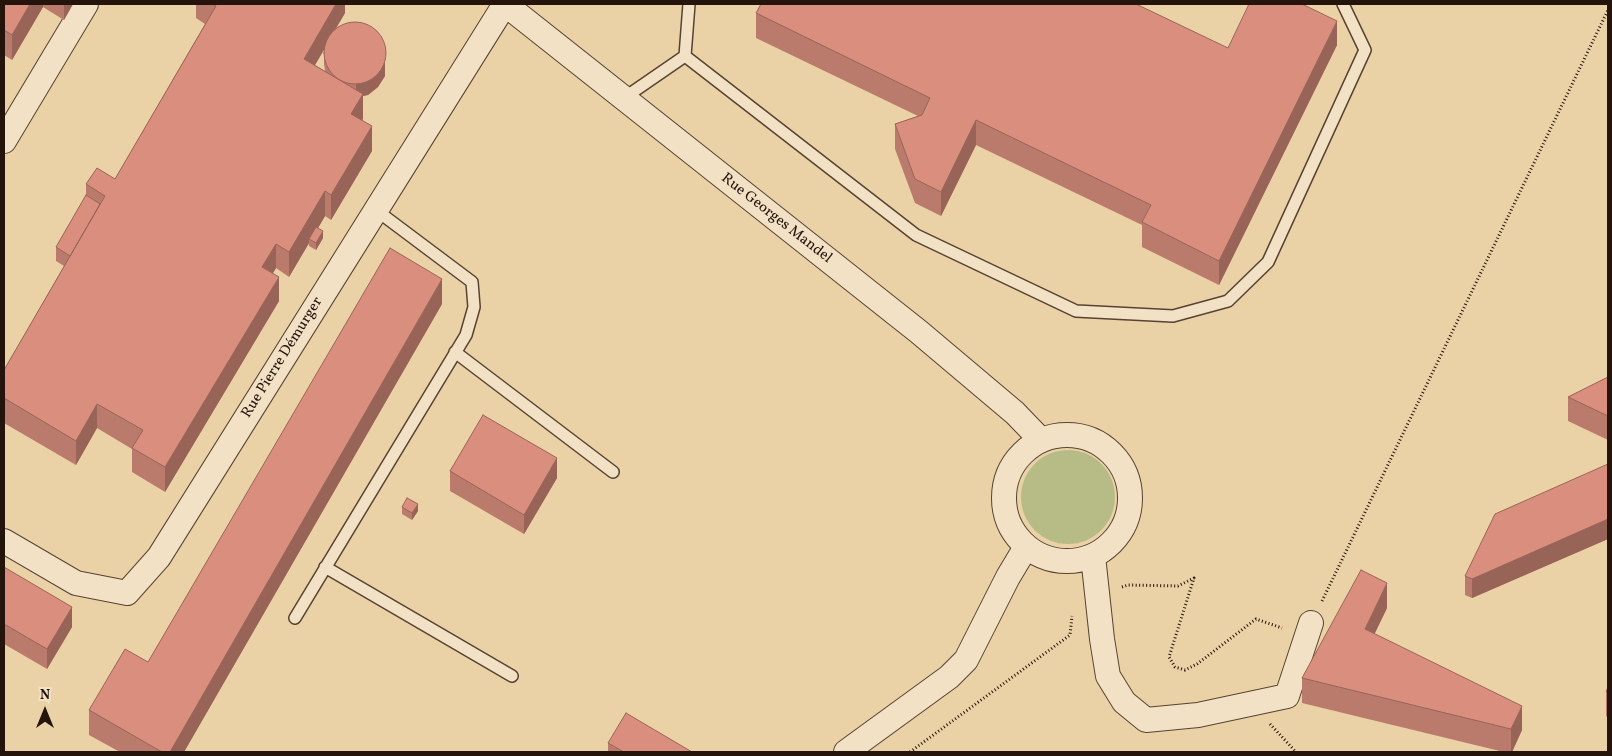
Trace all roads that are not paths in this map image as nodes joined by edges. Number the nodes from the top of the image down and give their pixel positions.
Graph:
1 (86, 4) edge
2 (505, 4) edge
3 (689, 4) edge
4 (1343, 4) edge
5 (685, 56) junction
6 (624, 98) junction
7 (7, 129) edge
8 (376, 210) junction
9 (455, 352) junction
10 (1041, 440) junction
11 (613, 472) dead end
12 (4, 541) edge
13 (1026, 547) junction
14 (1093, 556) junction
15 (325, 567) junction
16 (295, 618) dead end
17 (1311, 623) road end
18 (512, 676) dead end
19 (846, 752) edge

1 - 7 street
2 - 6 street, Rue Georges Mandel
2 - 8 street, Rue Pierre Démurger
3 - 5 lane
4 - 5 lane
5 - 6 lane
6 - 10 street, Rue Georges Mandel
8 - 9 lane
8 - 12 street, Rue Pierre Démurger
9 - 11 lane
9 - 15 lane
10 - 13 street
10 - 14 street
13 - 14 street
13 - 19 street
14 - 17 street
15 - 16 lane
15 - 18 lane

